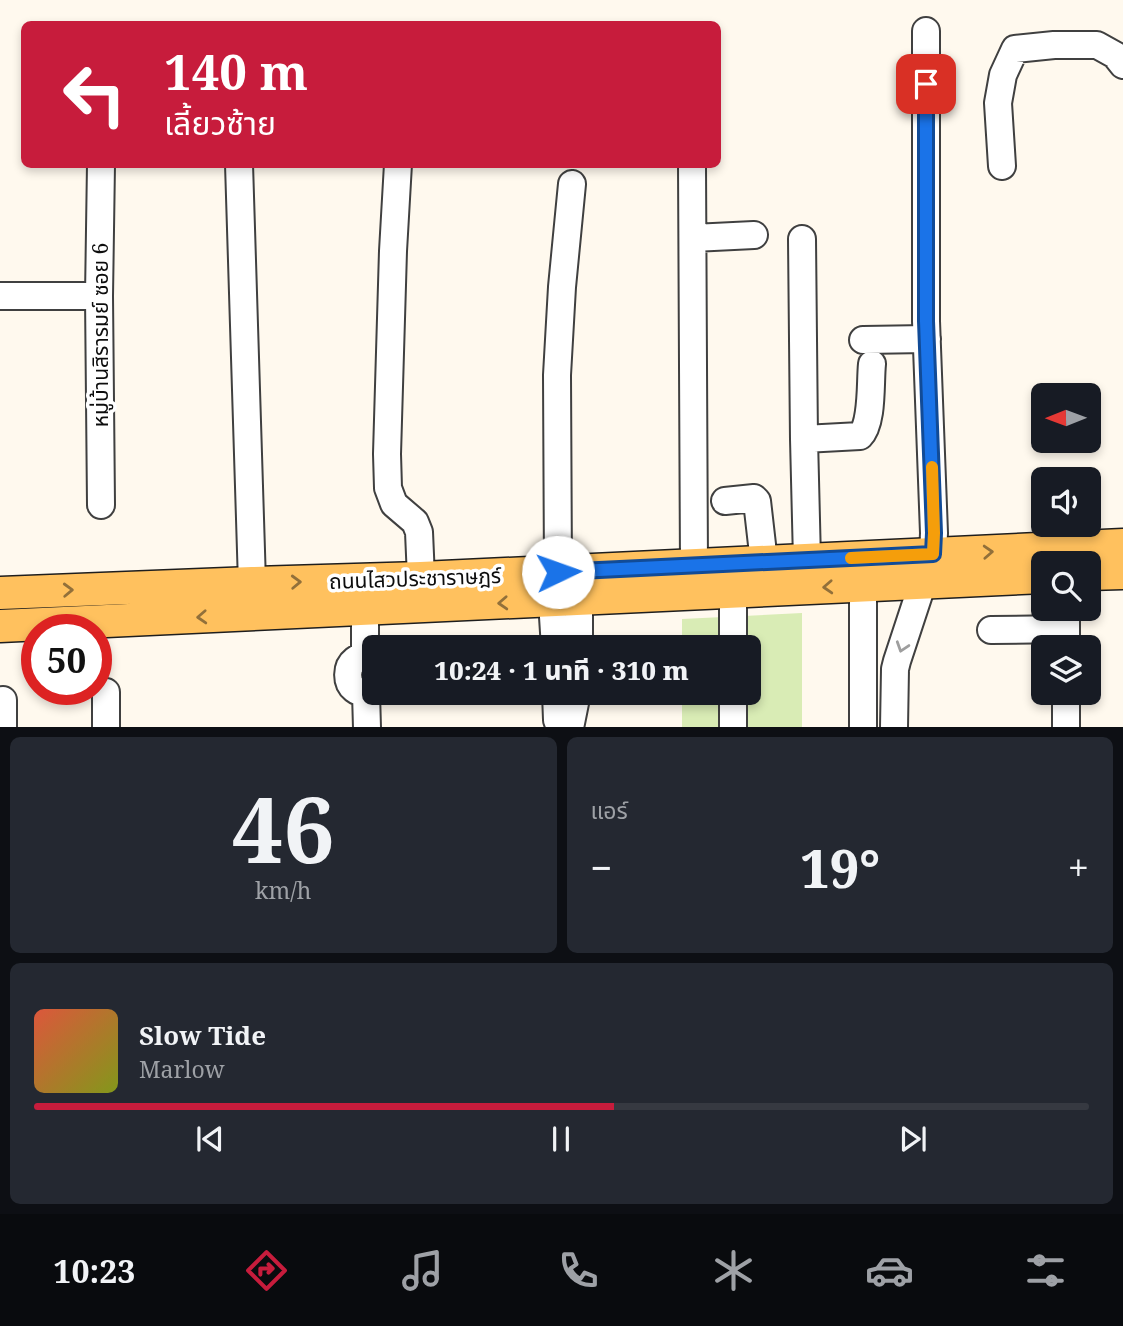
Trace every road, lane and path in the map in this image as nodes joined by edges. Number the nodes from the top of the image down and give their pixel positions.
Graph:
1 (926, 31) dead end
2 (1123, 65) edge
3 (1002, 166) dead end
4 (101, 168) edge
5 (239, 168) edge
6 (398, 168) edge
7 (692, 168) edge
8 (572, 184) dead end
9 (754, 235) dead end
10 (693, 238) junction
11 (802, 239) dead end
12 (0, 296) edge
13 (99, 296) junction
14 (927, 339) junction
15 (804, 439) junction
16 (725, 500) dead end
17 (102, 505) dead end
18 (1123, 545) edge
19 (807, 560) junction
20 (764, 562) junction
21 (694, 566) junction
22 (928, 568) junction
23 (1123, 573) edge
24 (1101, 574) edge
25 (1031, 576) edge
26 (421, 578) junction
27 (252, 583) junction
28 (863, 586) junction
29 (563, 591) junction
30 (733, 592) junction
31 (0, 593) edge
32 (365, 610) junction
33 (0, 626) edge
34 (1066, 628) edge
35 (991, 630) dead end
36 (368, 635) edge
37 (557, 635) edge
38 (575, 635) edge
39 (733, 635) edge
40 (362, 658) edge
41 (362, 692) edge
42 (3, 700) dead end
43 (106, 705) edge
44 (369, 705) edge
45 (556, 705) edge
46 (575, 705) edge
47 (733, 705) edge
48 (1066, 705) edge
49 (3, 727) edge
50 (106, 727) edge
51 (367, 727) edge
52 (560, 727) edge
53 (570, 727) edge
54 (733, 727) edge
55 (863, 727) edge
56 (894, 727) edge
57 (1066, 727) edge

1 - 14 street
2 - 3 street
4 - 13 street, หมู่บ้านสิรารมย์ ซอย 6
5 - 27 street
6 - 26 street
7 - 10 street
8 - 29 street
9 - 10 street
10 - 21 street
11 - 15 street
12 - 13 street
13 - 17 street, หมู่บ้านสิรารมย์ ซอย 6
14 - 15 street
14 - 22 street
15 - 19 street
16 - 20 street
22 -> 18 main road, ถนนไสวประชาราษฎร์
19 - 20 main road, ถนนไสวประชาราษฎร์
19 - 22 main road, ถนนไสวประชาราษฎร์
20 - 21 main road, ถนนไสวประชาราษฎร์
21 - 29 main road, ถนนไสวประชาราษฎร์
22 - 25 main road, ถนนไสวประชาราษฎร์
22 - 28 main road, ถนนไสวประชาราษฎร์
22 -> 56 street
23 - 24 main road
27 -> 26 main road, ถนนไสวประชาราษฎร์
26 - 29 main road, ถนนไสวประชาราษฎร์
31 -> 27 main road, ถนนไสวประชาราษฎร์
28 -> 30 main road, ถนนไสวประชาราษฎร์
28 - 55 street
29 - 30 main road, ถนนไสวประชาราษฎร์
29 -> 32 main road, ถนนไสวประชาราษฎร์
29 - 37 street
29 - 38 street
30 - 39 street
32 -> 33 main road, ถนนไสวประชาราษฎร์
32 - 36 street
34 - 35 street
40 - 41 street
42 - 49 street
43 - 50 street
44 - 51 street
45 - 52 street
46 - 53 street
47 - 54 street
48 - 57 street

